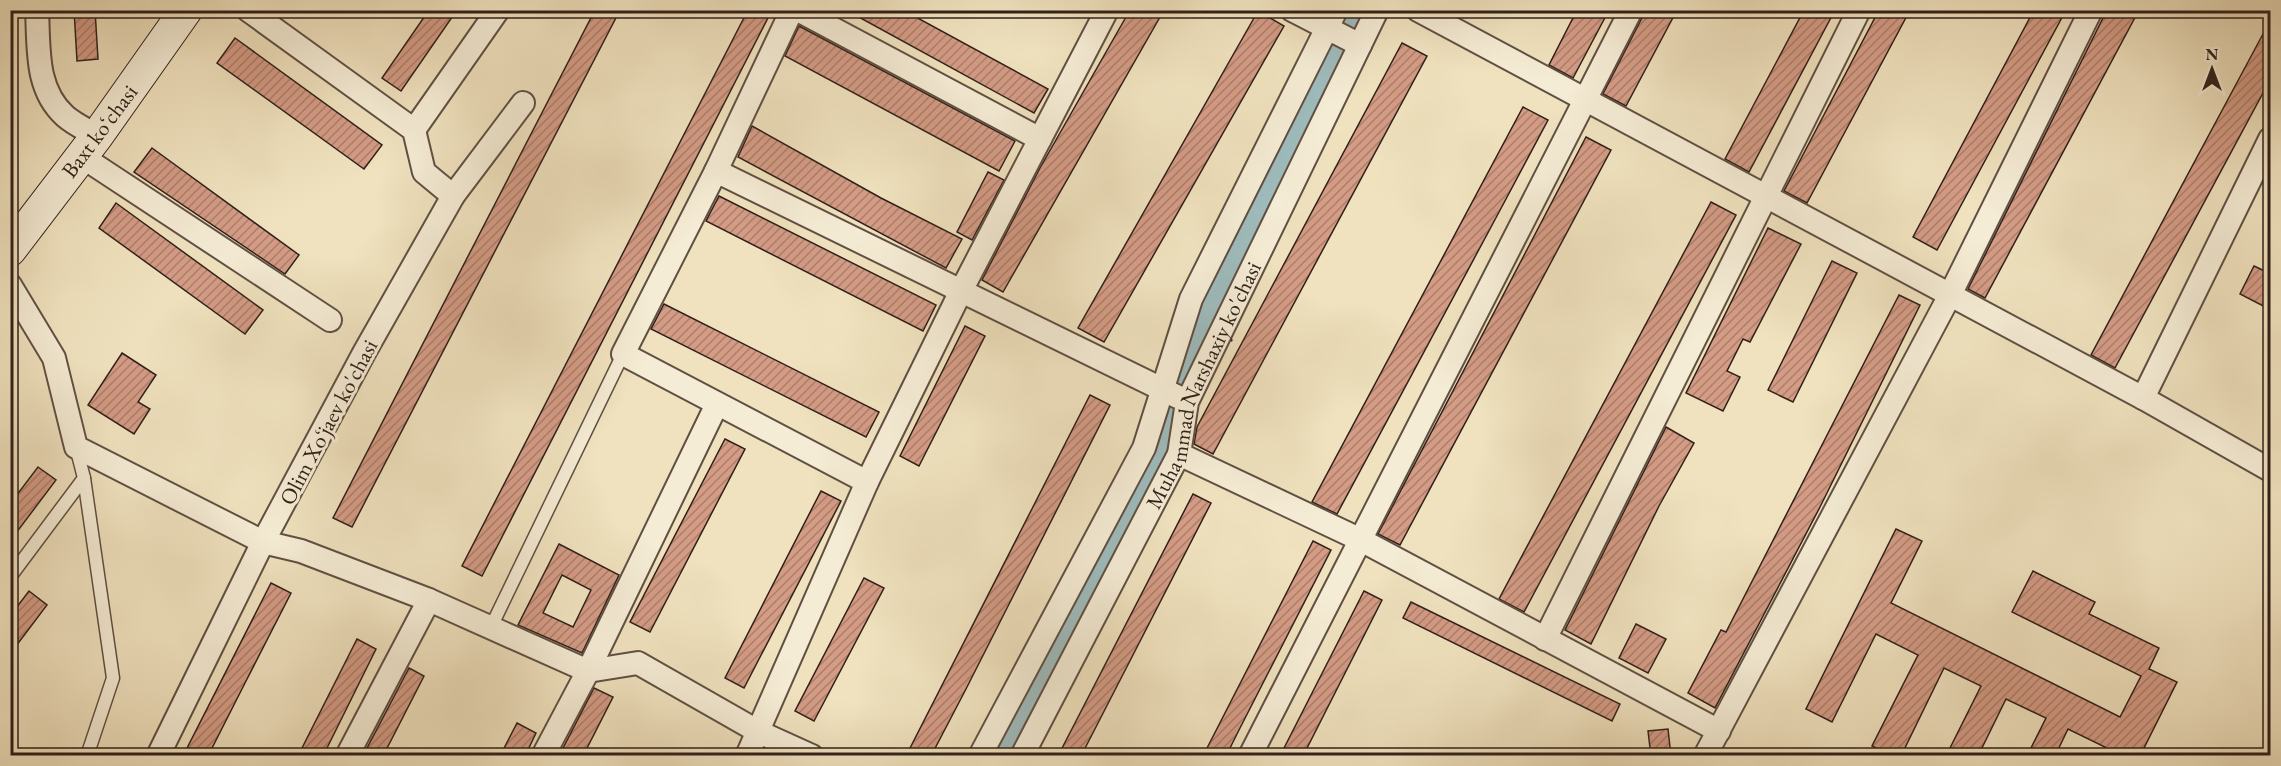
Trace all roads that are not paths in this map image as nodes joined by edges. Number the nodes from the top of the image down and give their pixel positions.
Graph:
1 (37, 10) edge
2 (186, 10) edge
3 (248, 10) edge
4 (498, 10) edge
5 (792, 10) edge
6 (798, 10) edge
7 (1107, 10) edge
8 (1292, 10) edge
9 (1377, 10) edge
10 (1419, 10) edge
11 (1631, 10) edge
12 (1859, 10) edge
13 (2091, 10) edge
14 (1331, 19) edge
15 (1360, 45) junction
16 (1585, 99) junction
17 (523, 103) dead end
18 (414, 129) junction
19 (1040, 139) junction
20 (2271, 139) edge
21 (89, 146) junction
22 (716, 171) junction
23 (453, 196) junction
24 (1766, 196) junction
25 (10, 250) edge
26 (10, 285) edge
27 (960, 293) junction
28 (1950, 295) junction
29 (330, 320) dead end
30 (623, 354) junction
31 (1164, 391) junction
32 (2143, 398) junction
33 (1187, 402) junction
34 (717, 404) junction
35 (76, 447) junction
36 (1179, 454) junction
37 (2271, 470) edge
38 (84, 478) junction
39 (867, 482) junction
40 (1359, 539) junction
41 (263, 542) junction
42 (10, 577) edge
43 (429, 600) junction
44 (491, 627) junction
45 (1545, 639) junction
46 (588, 671) junction
47 (1719, 731) junction
48 (759, 732) junction
49 (87, 756) edge
50 (158, 756) edge
51 (347, 756) edge
52 (543, 756) edge
53 (747, 756) edge
54 (812, 756) edge
55 (980, 756) edge
56 (1022, 756) edge
57 (1250, 756) edge
58 (1705, 756) edge

1 - 21 street
2 - 21 main road, Baxt koʻchasi
3 - 18 street
4 - 18 street
5 - 22 street
6 - 19 street
7 - 19 street
8 - 14 street
9 - 15 street, Muhammad Narshaxiy ko'chasi
10 - 16 street
11 - 16 street
12 - 24 street
13 - 28 street
14 - 15 street
14 - 31 street
15 - 33 street, Muhammad Narshaxiy ko'chasi
16 - 24 street
16 - 40 street
17 - 23 street, Olim Xoʻjaev ko'chasi
18 - 23 street
19 - 27 street
20 - 32 street
21 - 25 main road, Baxt koʻchasi
21 - 29 street
22 - 27 street
22 - 30 street
23 - 41 street, Olim Xoʻjaev ko'chasi
24 - 28 street
24 - 45 street
26 - 35 street
27 - 31 street
27 - 39 street
28 - 32 street
28 - 47 street
30 - 34 street
30 - 44 lane
31 - 33 street
31 - 55 street
32 - 37 street
33 - 36 street, Muhammad Narshaxiy ko'chasi
34 - 39 street
34 - 46 street
35 - 38 lane
35 - 41 street
36 - 40 street
36 - 56 street, Muhammad Narshaxiy ko'chasi
38 - 42 lane
38 - 49 lane
39 - 48 street
40 - 45 street
40 - 57 street
41 - 43 street
41 - 50 street, Olim Xoʻjaev ko'chasi
43 - 44 street
43 - 51 street
44 - 46 street
45 - 47 street
46 - 48 street
46 - 52 street
47 - 58 street
48 - 53 street
48 - 54 street

